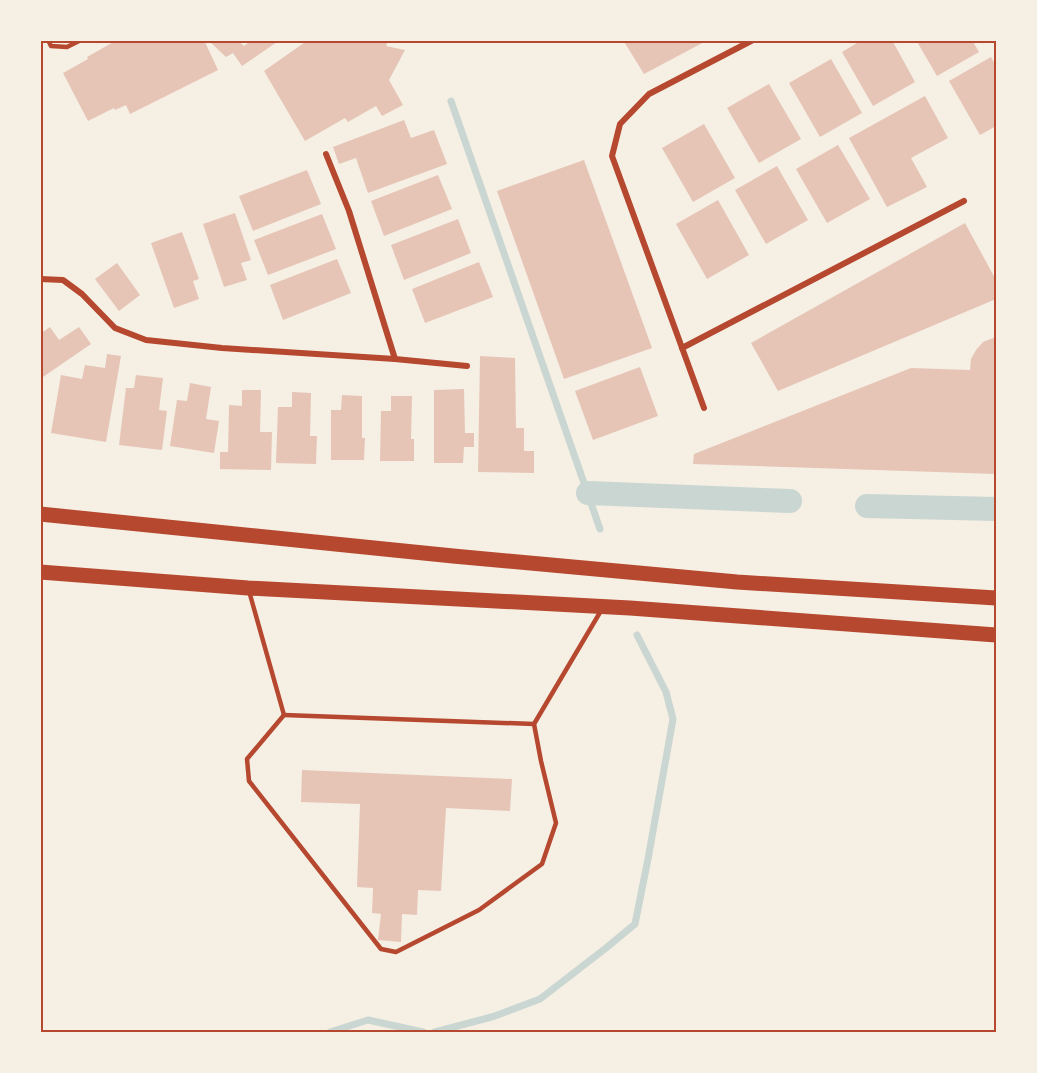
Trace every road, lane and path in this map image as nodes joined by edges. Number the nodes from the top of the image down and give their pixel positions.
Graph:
1 (48, 40) edge
2 (81, 40) edge
3 (753, 40) edge
4 (326, 154) dead end
5 (964, 201) dead end
6 (40, 279) edge
7 (682, 348) junction
8 (395, 358) junction
9 (467, 366) dead end
10 (704, 408) dead end
11 (40, 514) edge
12 (40, 572) edge
13 (248, 588) junction
14 (996, 598) edge
15 (604, 607) junction
16 (996, 635) edge
17 (284, 715) junction
18 (534, 724) junction

1 - 2 lane
3 - 7 street
4 - 8 street
5 - 7 street
6 - 8 street
7 - 10 street
8 - 9 street
11 - 14 main road
12 - 13 main road
13 - 15 main road
13 - 17 lane
15 - 16 main road
15 - 18 lane
17 - 18 lane
17 - 18 lane

